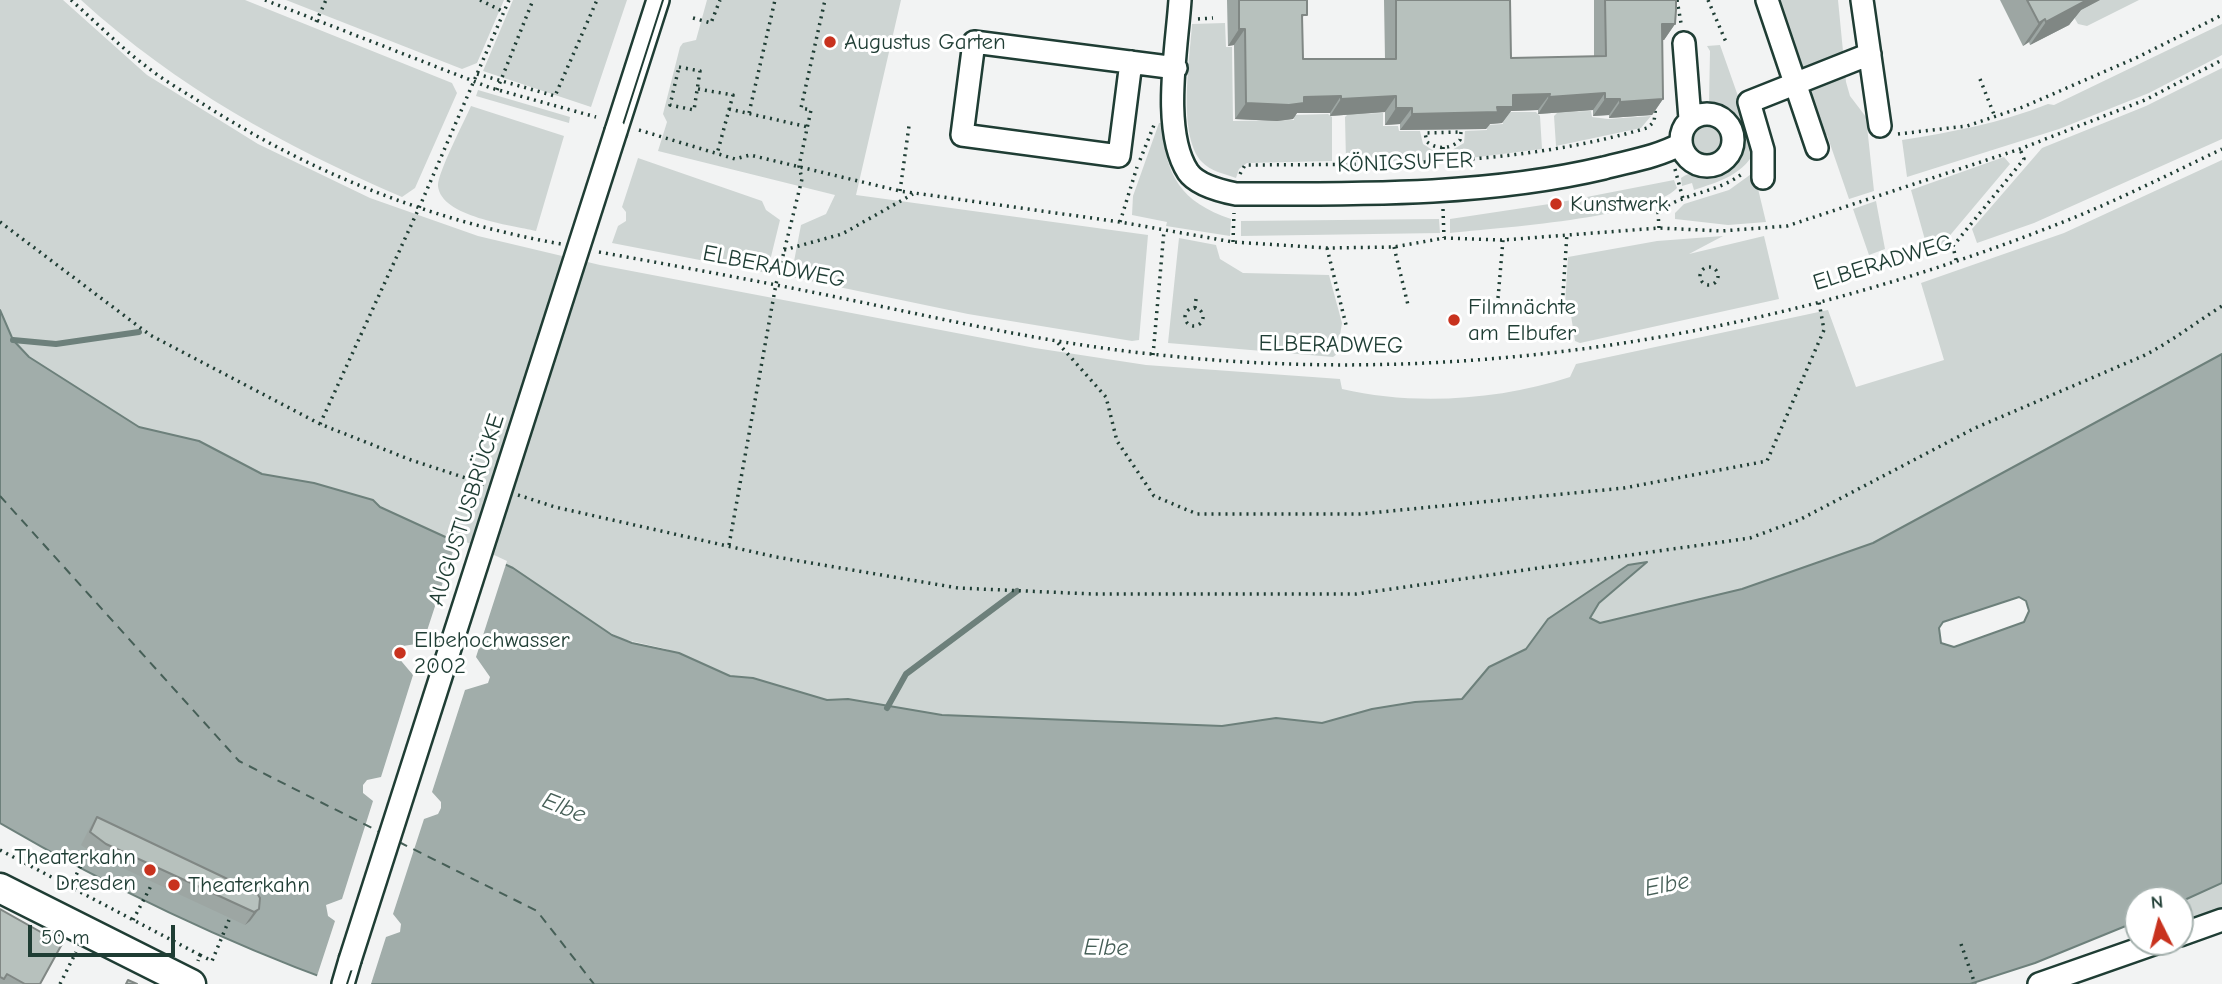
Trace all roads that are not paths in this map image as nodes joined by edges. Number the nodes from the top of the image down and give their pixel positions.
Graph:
1 (658, 0) edge
2 (1180, 0) edge
3 (1767, 0) edge
4 (1862, 0) edge
5 (1684, 43) dead end
6 (1870, 54) junction
7 (1131, 62) junction
8 (1176, 68) junction
9 (1795, 83) junction
10 (1690, 119) junction
11 (1888, 130) road end
12 (1681, 144) junction
13 (1816, 148) dead end
14 (1757, 173) road end
15 (0, 888) edge
16 (2222, 920) edge
17 (2194, 930) edge
18 (2124, 954) edge
19 (194, 974) edge
20 (343, 984) edge
21 (2039, 984) edge

1 - 20 street, AUGUSTUSBRÜCKE, bridge
2 - 8 street
3 - 9 street
4 - 6 street
5 - 10 street
6 - 9 street
6 - 11 street
7 - 7 street
7 - 8 street
8 - 12 street, KÖNIGSUFER
9 - 13 street
9 - 14 street
10 - 12 street
10 - 12 street
15 - 19 main road
16 - 17 street
18 - 21 street

